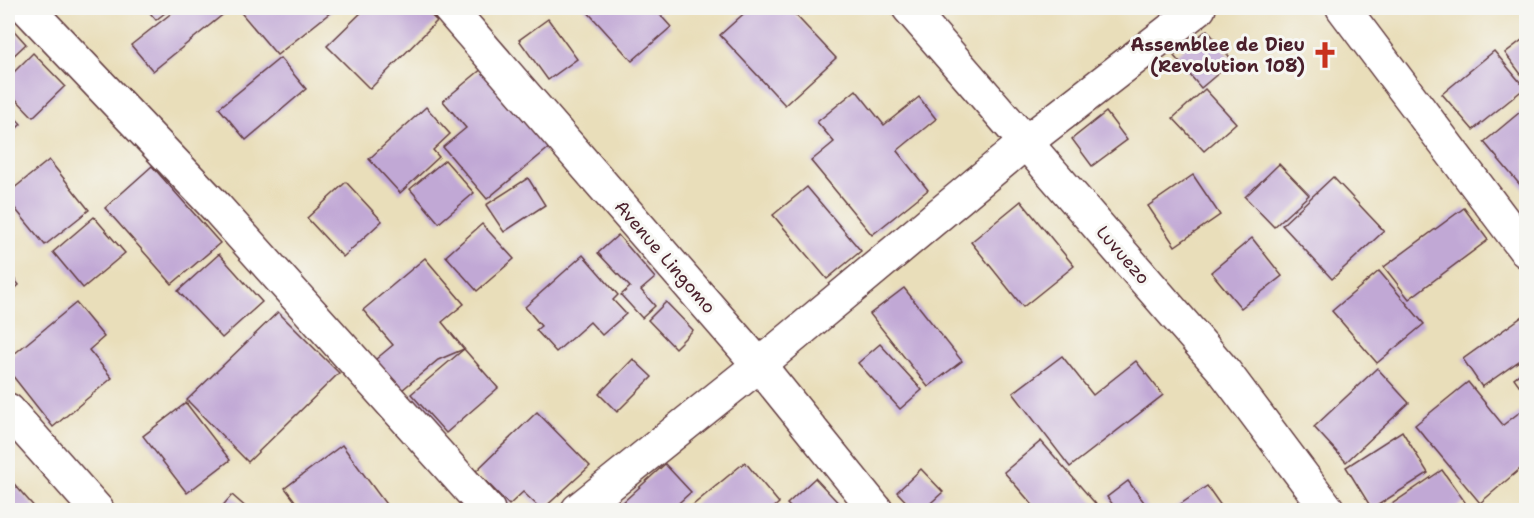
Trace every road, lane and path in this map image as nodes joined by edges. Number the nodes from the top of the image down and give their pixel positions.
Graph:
1 (27, 8) edge
2 (449, 8) edge
3 (909, 8) edge
4 (1199, 8) edge
5 (1343, 8) edge
6 (1025, 143) junction
7 (1527, 251) edge
8 (759, 365) junction
9 (8, 410) edge
10 (97, 510) edge
11 (488, 510) edge
12 (578, 510) edge
13 (876, 510) edge
14 (1328, 510) edge

1 - 11 street
2 - 8 street, Avenue Lingomo
3 - 6 street, Luvuezo
4 - 6 street
5 - 7 street
6 - 8 street
6 - 14 street, Luvuezo
8 - 12 street
8 - 13 street, Avenue Lingomo
9 - 10 street

